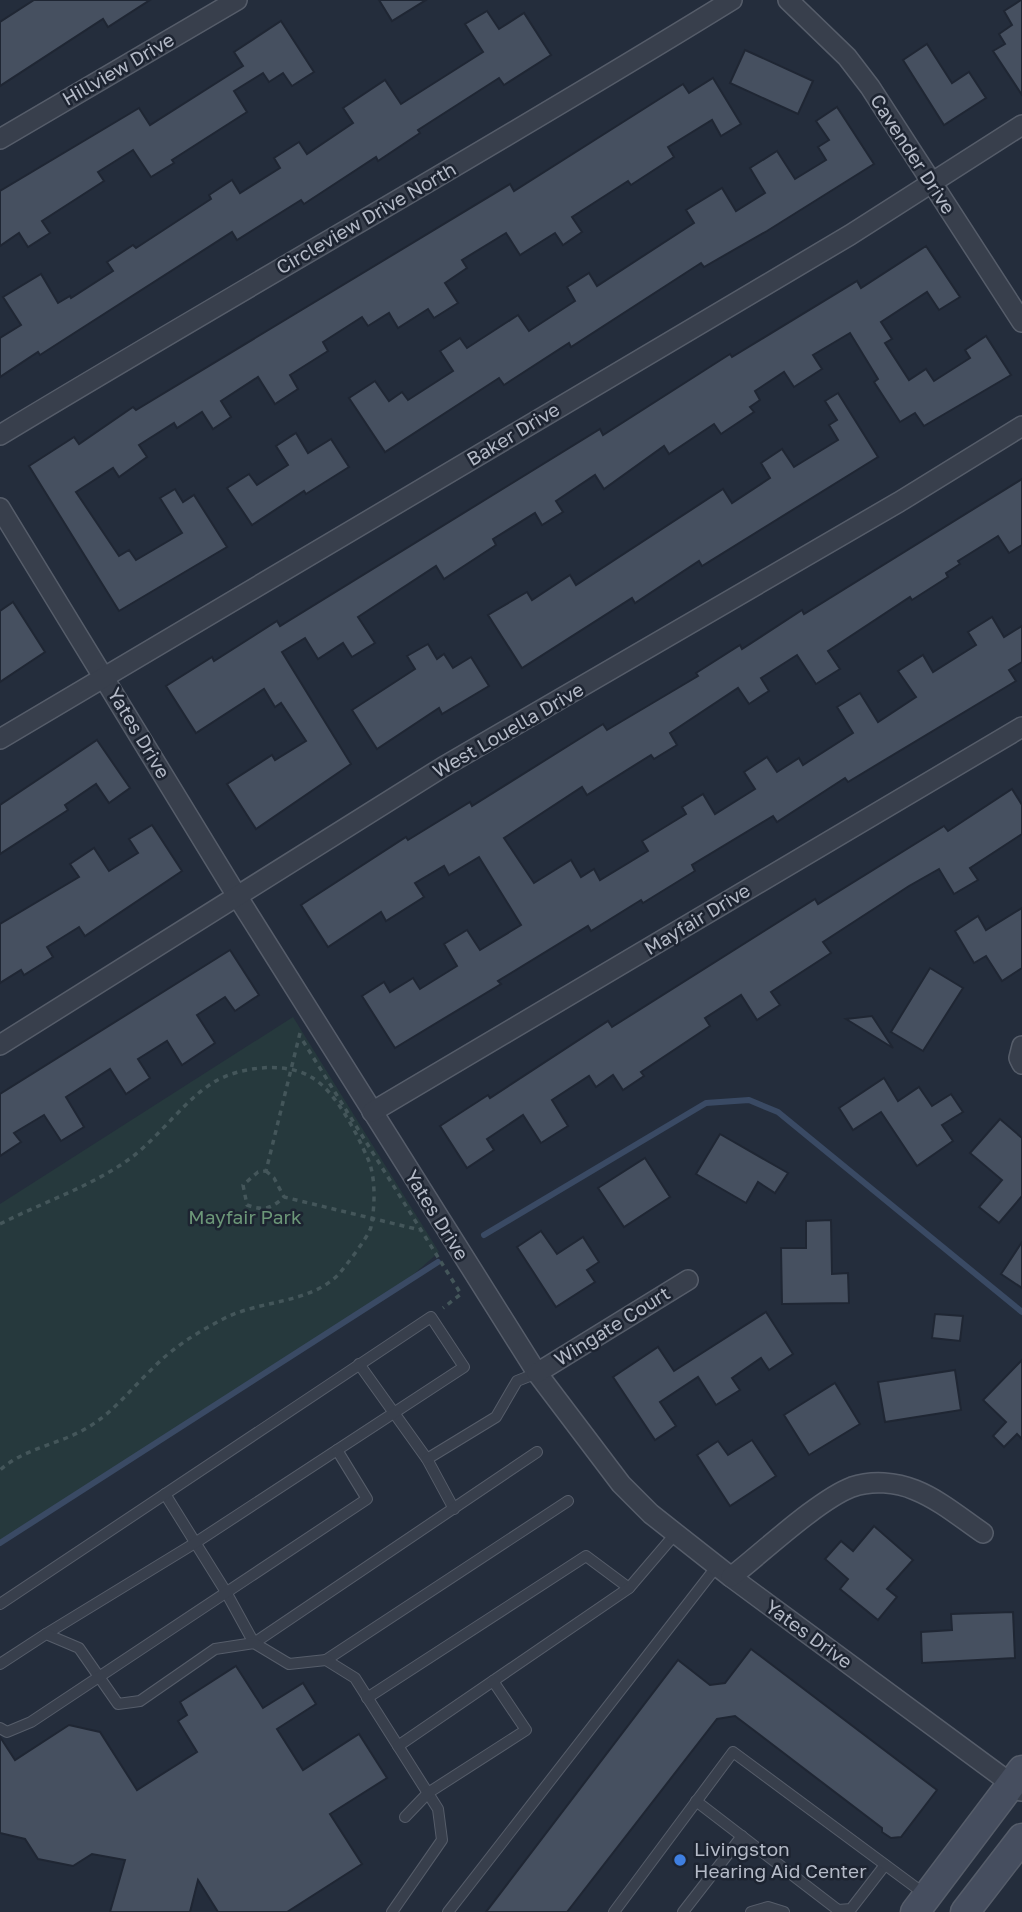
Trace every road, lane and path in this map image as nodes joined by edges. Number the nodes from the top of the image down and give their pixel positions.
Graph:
1 (237, 0) edge
2 (732, 0) edge
3 (788, 0) edge
4 (1022, 125) edge
5 (0, 139) edge
6 (932, 183) junction
7 (1022, 321) edge
8 (1022, 426) edge
9 (0, 435) edge
10 (0, 508) edge
11 (104, 675) junction
12 (1022, 727) edge
13 (0, 739) edge
14 (237, 897) junction
15 (305, 1005) junction
16 (295, 1028) dead end
17 (299, 1035) junction
18 (0, 1045) edge
19 (1022, 1046) edge
20 (1022, 1064) edge
21 (290, 1071) junction
22 (372, 1112) junction
23 (266, 1171) junction
24 (284, 1197) junction
25 (371, 1218) junction
26 (0, 1224) edge
27 (420, 1230) junction
28 (688, 1280) dead end
29 (431, 1317) junction
30 (359, 1364) junction
31 (537, 1373) junction
32 (394, 1413) junction
33 (337, 1450) junction
34 (537, 1452) dead end
35 (427, 1460) junction
36 (0, 1471) edge
37 (164, 1494) junction
38 (568, 1501) dead end
39 (454, 1509) junction
40 (676, 1533) junction
41 (983, 1533) dead end
42 (195, 1543) junction
43 (724, 1571) junction
44 (629, 1588) junction
45 (226, 1592) junction
46 (0, 1604) edge
47 (46, 1634) junction
48 (254, 1643) junction
49 (326, 1660) junction
50 (0, 1664) edge
51 (98, 1675) junction
52 (493, 1681) junction
53 (367, 1698) junction
54 (0, 1728) edge
55 (398, 1746) junction
56 (1019, 1782) edge
57 (428, 1793) junction
58 (696, 1801) junction
59 (405, 1816) dead end
60 (741, 1836) junction
61 (1022, 1838) edge
62 (885, 1865) junction
63 (921, 1904) edge
64 (392, 1912) edge
65 (447, 1912) edge
66 (614, 1912) edge
67 (683, 1912) edge
68 (751, 1912) edge
69 (784, 1912) edge
70 (965, 1912) edge

1 - 5 street, Hillview Drive
2 - 9 street, Circleview Drive North
3 - 6 street, Cavender Drive
4 - 6 street, Baker Drive
6 - 7 street, Cavender Drive
6 - 11 street, Baker Drive
8 - 14 street, West Louella Drive
10 - 11 street, Yates Drive
11 - 13 street, Baker Drive
11 - 14 street, Yates Drive
12 - 22 street, Mayfair Drive
14 - 15 street, Yates Drive
14 - 18 street, West Louella Drive
15 - 17 path
15 - 22 street, Yates Drive
16 - 17 path
17 - 21 path
17 - 27 path
19 - 20 street
21 - 23 path
21 - 25 path
21 - 26 path
22 - 31 street, Yates Drive
23 - 24 path
23 - 24 path
24 - 25 path
25 - 27 path
25 - 36 path
27 - 29 path
28 - 31 street, Wingate Court
29 - 30 lane
29 - 32 lane
30 - 32 lane
30 - 37 lane
31 - 35 lane
31 - 40 street, Yates Drive
32 - 33 lane
32 - 35 lane
33 - 42 lane
33 - 45 lane
34 - 39 lane
35 - 39 lane
37 - 42 lane
37 - 46 lane
38 - 49 lane
39 - 48 lane
40 - 43 street, Yates Drive
40 - 44 lane
41 - 43 street
42 - 45 lane
42 - 47 lane
43 - 56 street, Yates Drive
43 - 65 lane
44 - 52 lane
44 - 53 lane
45 - 48 lane
45 - 51 lane
47 - 50 lane
47 - 51 lane
48 - 49 lane
48 - 51 lane
49 - 53 lane
51 - 54 lane
52 - 55 lane
52 - 57 lane
53 - 55 lane
55 - 57 lane
56 - 63 main road
57 - 59 lane
57 - 64 lane
58 - 60 lane
58 - 62 lane
58 - 66 lane
60 - 62 lane
60 - 67 lane
61 - 70 main road
62 - 63 lane
68 - 69 lane

